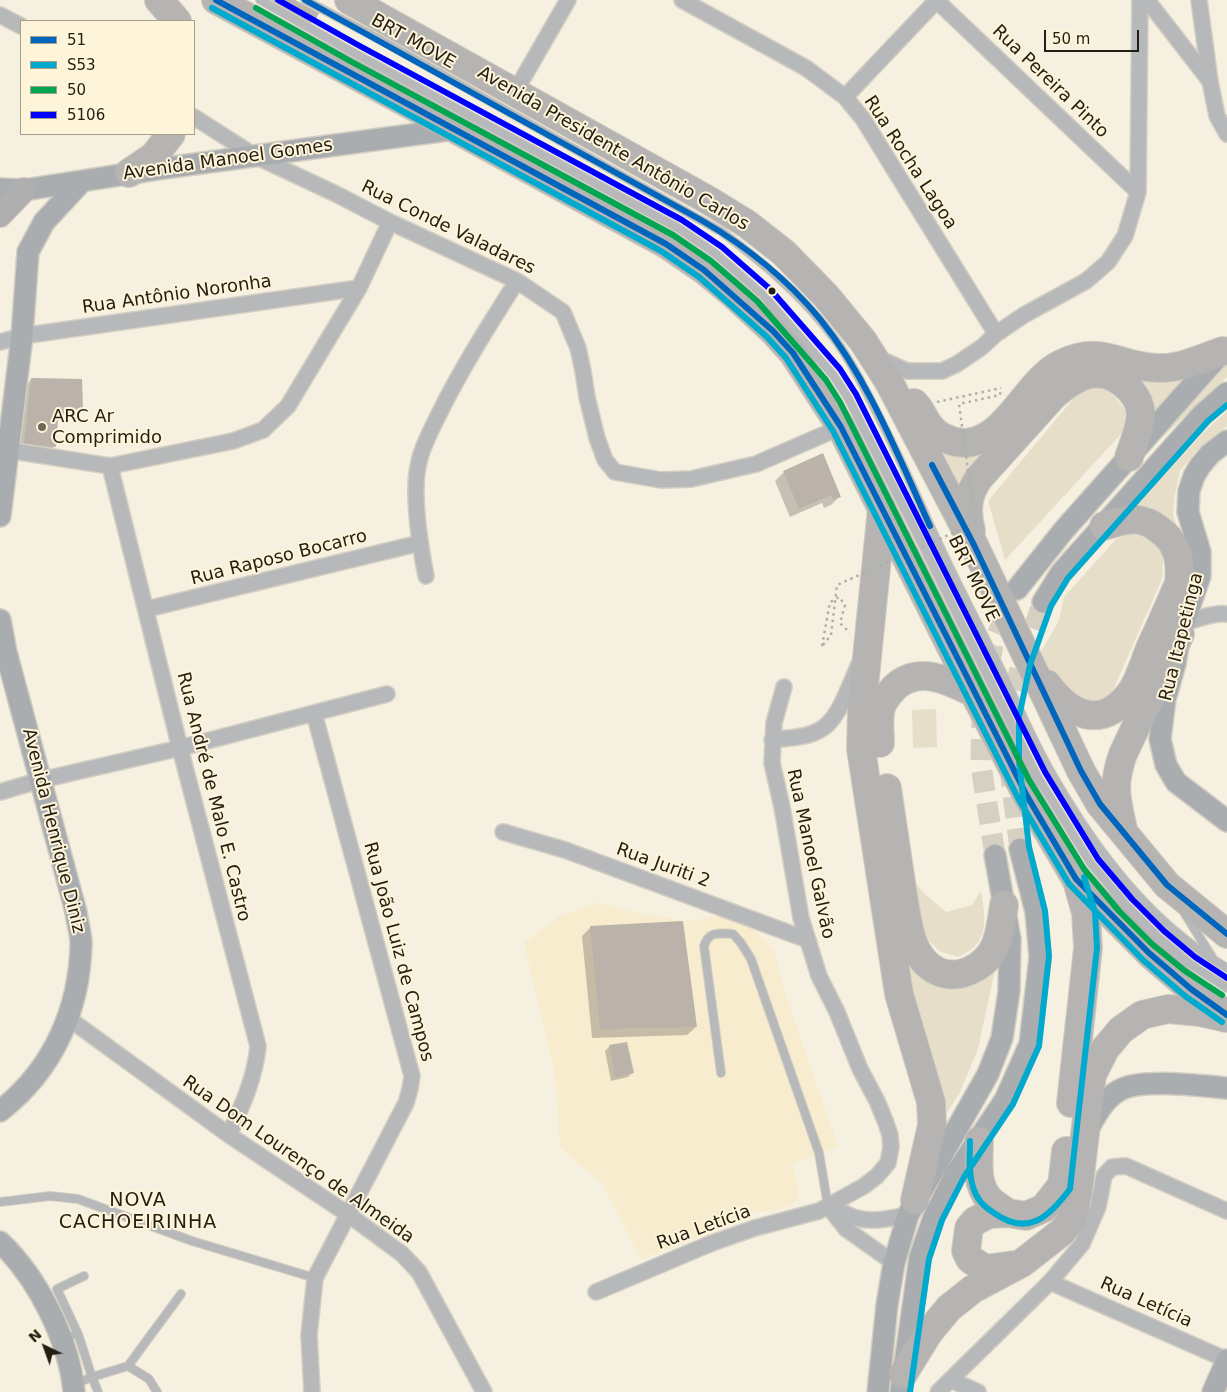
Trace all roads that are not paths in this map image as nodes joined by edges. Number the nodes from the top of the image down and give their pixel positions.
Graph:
1 (159, 0) edge
2 (216, 0) edge
3 (260, 0) edge
4 (305, 0) edge
5 (349, 0) edge
6 (568, 0) edge
7 (682, 0) edge
8 (936, 0) edge
9 (1140, 0) edge
10 (1147, 0) edge
11 (1199, 0) edge
12 (0, 15) edge
13 (176, 20) edge
14 (20, 25) edge
15 (1210, 82) junction
16 (515, 92) junction
17 (845, 97) junction
18 (195, 118) edge
19 (455, 128) junction
20 (1227, 134) edge
21 (170, 135) edge
22 (256, 156) junction
23 (129, 173) junction
24 (82, 180) junction
25 (0, 189) edge
26 (24, 190) junction
27 (1138, 192) junction
28 (0, 216) edge
29 (390, 222) junction
30 (625, 222) junction
31 (678, 228) junction
32 (517, 281) junction
33 (359, 288) junction
34 (996, 334) junction
35 (22, 336) junction
36 (0, 342) edge
37 (1225, 350) edge
38 (872, 356) junction
39 (889, 382) junction
40 (1227, 393) edge
41 (841, 426) junction
42 (1227, 441) edge
43 (7, 450) junction
44 (1129, 457) junction
45 (110, 466) junction
46 (882, 508) junction
47 (0, 516) edge
48 (1104, 526) junction
49 (420, 543) junction
50 (974, 545) junction
51 (426, 576) dead end
52 (1017, 589) tunnel mouth
53 (1043, 602) tunnel mouth
54 (147, 609) junction
55 (1227, 614) edge
56 (0, 620) edge
57 (1183, 628) junction
58 (869, 642) junction
59 (3, 653) edge
60 (1035, 672) junction
61 (784, 687) dead end
62 (974, 692) junction
63 (387, 694) dead end
64 (314, 713) junction
65 (772, 740) junction
66 (180, 748) junction
67 (41, 780) junction
68 (0, 792) edge
69 (1227, 821) edge
70 (503, 832) dead end
71 (1125, 835) junction
72 (1020, 849) tunnel mouth
73 (995, 855) tunnel mouth
74 (1076, 879) junction
75 (1167, 885) junction
76 (1004, 905) junction
77 (1227, 934) edge
78 (808, 940) junction
79 (1214, 961) junction
80 (1227, 968) edge
81 (1227, 988) edge
82 (1227, 1016) edge
83 (68, 1018) junction
84 (721, 1073) dead end
85 (1227, 1088) edge
86 (0, 1111) edge
87 (1085, 1134) junction
88 (229, 1135) junction
89 (979, 1141) junction
90 (888, 1163) joint
91 (0, 1202) edge
92 (828, 1206) junction
93 (912, 1207) junction
94 (1227, 1210) edge
95 (1008, 1213) junction
96 (349, 1215) junction
97 (0, 1242) edge
98 (894, 1263) junction
99 (1022, 1263) junction
100 (84, 1276) dead end
101 (316, 1278) junction
102 (1050, 1282) junction
103 (596, 1292) dead end
104 (181, 1294) dead end
105 (70, 1336) junction
106 (1227, 1360) edge
107 (128, 1366) junction
108 (951, 1380) junction
109 (902, 1383) edge
110 (80, 1384) edge
111 (876, 1390) edge
112 (98, 1392) edge
113 (157, 1392) edge
114 (312, 1392) edge
115 (484, 1392) edge
116 (938, 1392) edge
117 (978, 1392) edge
118 (1212, 1392) edge

1 - 13 highway
2 - 19 highway
3 - 31 lane, BRT MOVE
4 - 79 lane, BRT MOVE
5 - 16 highway, Avenida Presidente Antônio Carlos
6 - 16 street
7 - 17 street, Rua Rocha Lagoa
8 - 17 street
8 - 27 street, Rua Pereira Pinto
9 - 27 street
10 - 15 street
11 - 15 street
12 - 14 street
15 - 20 street
16 - 38 highway, Avenida Presidente Antônio Carlos
17 - 34 street, Rua Rocha Lagoa
18 - 22 street, Rua Conde Valadares
19 - 22 street, Avenida Manoel Gomes
19 - 30 highway
21 - 23 highway
22 - 23 street, Avenida Manoel Gomes
22 - 29 street, Rua Conde Valadares
23 - 24 street, Avenida Manoel Gomes
24 - 26 street, Avenida Manoel Gomes
24 - 35 street
25 - 26 street, Avenida Manoel Gomes
26 - 28 main road
27 - 34 street
29 - 32 street, Rua Conde Valadares
29 - 33 street
30 - 31 lane
30 - 41 highway
31 - 81 lane, BRT MOVE
32 - 41 street, Rua Conde Valadares
32 - 49 street
33 - 35 street, Rua Antônio Noronha
33 - 45 street
34 - 38 street
35 - 36 street, Rua Antônio Noronha
35 - 43 street
37 - 39 highway
37 - 44 street
38 - 39 highway, Avenida Presidente Antônio Carlos
39 - 50 highway, Avenida Presidente Antônio Carlos
40 - 48 street
41 - 46 highway
42 - 57 street, Rua Itapetinga
43 - 45 street
43 - 47 street
44 - 50 highway
44 - 52 street
45 - 54 street, Rua André de Malo E. Castro
46 - 58 highway
46 - 62 highway
48 - 53 street
48 - 60 highway
49 - 51 street
49 - 54 street, Rua Raposo Bocarro
50 - 60 highway, Avenida Presidente Antônio Carlos
54 - 66 street, Rua André de Malo E. Castro
55 - 57 street
56 - 59 street, Avenida Henrique Diniz
57 - 69 street, Rua Itapetinga
57 - 71 highway
58 - 65 street
58 - 93 highway
59 - 67 street, Avenida Henrique Diniz
60 - 71 highway, Avenida Presidente Antônio Carlos
61 - 65 street, Rua Manoel Galvão
62 - 74 highway
62 - 76 highway
63 - 64 street
64 - 66 street
64 - 96 street, Rua João Luiz de Campos
65 - 78 street, Rua Manoel Galvão
66 - 67 street
66 - 88 street, Rua André de Malo E. Castro
67 - 68 street
67 - 83 street, Avenida Henrique Diniz
70 - 78 street, Rua Juriti 2
71 - 75 highway, Avenida Presidente Antônio Carlos
72 - 89 street
73 - 76 street
74 - 82 highway
74 - 95 highway
75 - 77 highway, Avenida Presidente Antônio Carlos
75 - 79 lane, BRT MOVE
76 - 93 street
78 - 90 street, Rua Manoel Galvão
79 - 80 lane, BRT MOVE
82 - 87 highway
83 - 86 street, Avenida Henrique Diniz
83 - 88 street, Rua Dom Lourenço de Almeida
84 - 92 lane
85 - 87 street
87 - 99 highway
88 - 96 street, Rua Dom Lourenço de Almeida
89 - 95 highway
89 - 109 street
90 - 92 street, Rua Letícia
91 - 101 lane
92 - 93 street
92 - 98 street
92 - 103 street, Rua Letícia
93 - 98 street
94 - 102 street
95 - 99 highway
96 - 101 street, Rua João Luiz de Campos
96 - 115 street, Rua Dom Lourenço de Almeida
97 - 105 street
98 - 111 street
99 - 109 highway
100 - 105 lane
101 - 114 street, Rua João Luiz de Campos
102 - 106 street, Rua Letícia
102 - 108 street
104 - 107 lane
105 - 110 street
106 - 118 street
107 - 110 lane
107 - 113 lane
108 - 116 street
108 - 117 street
110 - 112 lane

